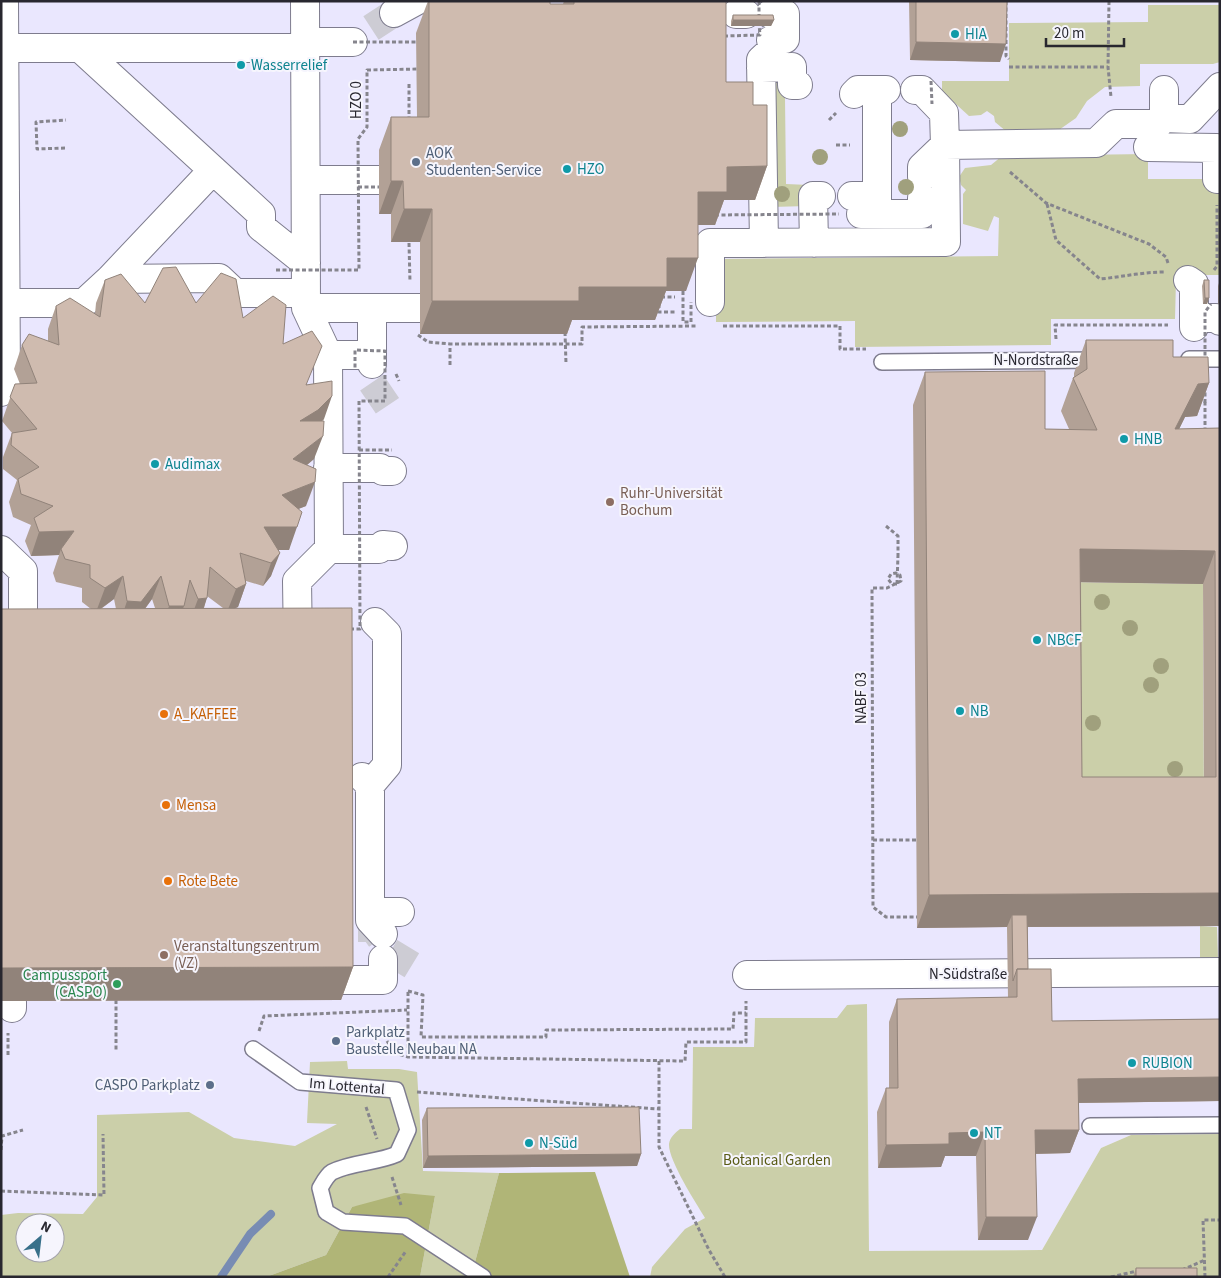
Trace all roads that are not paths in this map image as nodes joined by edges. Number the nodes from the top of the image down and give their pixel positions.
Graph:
1 (4, 1) edge
2 (305, 1) edge
3 (755, 29) edge
4 (353, 42) tunnel mouth
5 (305, 45) junction
6 (3, 48) edge
7 (80, 48) junction
8 (798, 86) dead end
9 (1220, 87) edge
10 (1164, 90) dead end
11 (926, 92) dead end
12 (870, 94) dead end
13 (1164, 118) junction
14 (3, 140) edge
15 (1096, 143) junction
16 (945, 145) junction
17 (213, 170) junction
18 (1217, 179) road end
19 (306, 180) junction
20 (384, 184) road end
21 (855, 202) junction
22 (814, 243) junction
23 (764, 244) junction
24 (275, 276) road end
25 (110, 279) junction
26 (1188, 280) dead end
27 (306, 286) junction
28 (5, 303) junction
29 (695, 305) road end
30 (372, 308) junction
31 (486, 308) edge
32 (1198, 319) edge
33 (328, 354) junction
34 (1170, 359) edge
35 (1220, 359) edge
36 (1111, 360) edge
37 (882, 362) dead end
38 (1, 392) edge
39 (392, 460) road end
40 (328, 468) junction
41 (392, 546) dead end
42 (328, 549) junction
43 (1, 550) edge
44 (375, 622) dead end
45 (24, 674) edge
46 (298, 674) edge
47 (400, 912) dead end
48 (373, 932) junction
49 (296, 967) edge
50 (1220, 972) edge
51 (747, 975) dead end
52 (253, 1049) dead end
53 (1220, 1125) edge
54 (1090, 1126) dead end
55 (483, 1277) edge

1 - 6 street
2 - 5 street
3 - 8 street
3 - 23 street
4 - 5 street
5 - 7 street
5 - 19 street
6 - 7 street
6 - 14 street
7 - 17 street
9 - 13 street
10 - 13 street
11 - 16 street
12 - 21 street
13 - 15 street
14 - 28 street
15 - 16 street
15 - 18 street
16 - 21 street
16 - 22 street
17 - 25 street
17 - 27 street
19 - 20 street
19 - 27 street
21 - 22 street
22 - 23 street
23 - 29 street
24 - 27 street
25 - 27 street
25 - 28 street
26 - 32 street
27 - 30 street
27 - 33 street
28 - 38 street
30 - 31 street
30 - 33 street
33 - 40 street
34 - 35 lane
36 - 37 lane, N-Nordstraße
39 - 40 street
40 - 42 street
41 - 42 street
42 - 46 street
43 - 45 street
44 - 48 street
47 - 48 street
48 - 49 street
50 - 51 street, N-Südstraße
52 - 55 lane, Im Lottental
53 - 54 lane

